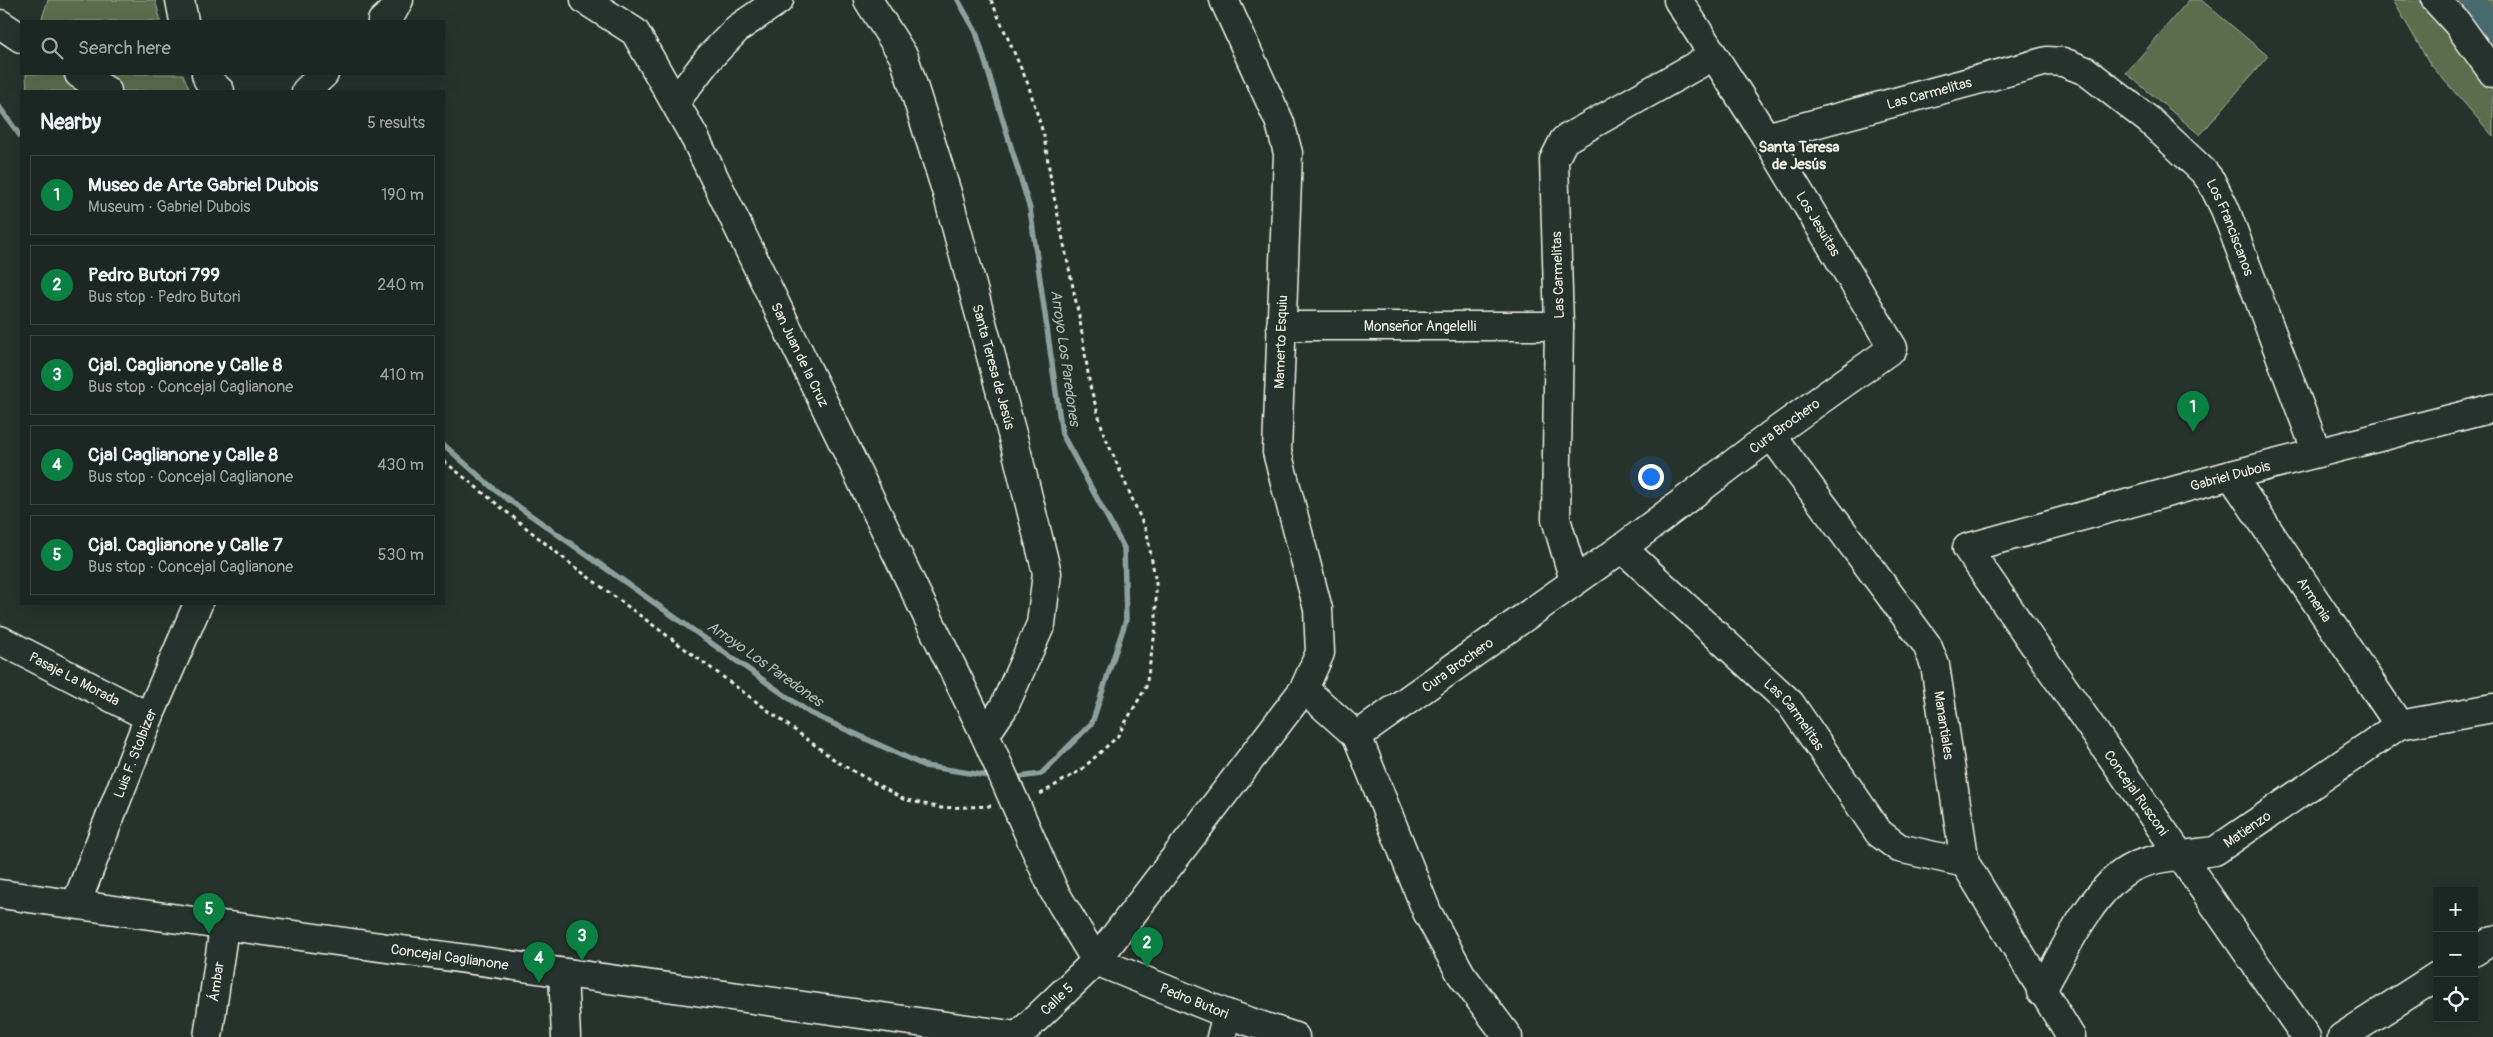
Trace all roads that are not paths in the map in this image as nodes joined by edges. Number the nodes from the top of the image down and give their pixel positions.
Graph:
1 (180, 0) edge
2 (399, 0) edge
3 (585, 0) edge
4 (778, 0) edge
5 (868, 0) edge
6 (1224, 0) edge
7 (1678, 0) edge
8 (2436, 0) edge
9 (184, 20) edge
10 (383, 20) edge
11 (0, 24) edge
12 (20, 37) edge
13 (1713, 56) junction
14 (2063, 62) joint
15 (2493, 73) edge
16 (81, 75) edge
17 (206, 75) edge
18 (323, 75) edge
19 (105, 90) edge
20 (219, 90) edge
21 (307, 90) edge
22 (675, 102) junction
23 (1766, 136) junction
24 (1281, 326) junction
25 (1559, 326) junction
26 (1893, 348) joint
27 (2492, 414) edge
28 (1771, 435) junction
29 (2317, 453) junction
30 (2231, 475) junction
31 (1622, 548) junction
32 (1967, 548) joint
33 (1574, 580) junction
34 (198, 605) edge
35 (0, 640) edge
36 (1304, 689) junction
37 (2493, 708) edge
38 (149, 717) junction
39 (2399, 725) junction
40 (985, 735) junction
41 (1357, 736) junction
42 (2180, 855) junction
43 (1965, 863) junction
44 (0, 894) edge
45 (76, 904) junction
46 (224, 927) junction
47 (2493, 940) edge
48 (2478, 949) edge
49 (1096, 961) junction
50 (564, 973) junction
51 (2435, 977) edge
52 (2041, 992) junction
53 (1224, 1025) edge
54 (2060, 1033) edge
55 (208, 1037) edge
56 (566, 1037) edge
57 (1017, 1037) edge
58 (1295, 1037) edge
59 (1508, 1037) edge
60 (2306, 1037) edge
61 (2342, 1037) edge

1 - 9 street
2 - 10 street
3 - 22 street, San Juan de la Cruz
4 - 22 street
5 - 40 street, Santa Teresa de Jesús
6 - 24 street, Mamerto Esquiu
7 - 13 street, Los Jesuitas
8 - 15 street
11 - 12 street
13 - 23 street, Los Jesuitas
13 - 25 street, Las Carmelitas
14 - 23 street, Las Carmelitas
14 - 29 street, Los Franciscanos
16 - 19 street
17 - 20 street
18 - 21 street
22 - 40 street, San Juan de la Cruz
23 - 26 street, Los Jesuitas
24 - 25 street, Monseñor Angelelli
24 - 36 street, Mamerto Esquiu
25 - 33 street, Las Carmelitas
26 - 28 street, Cura Brochero
27 - 29 street, Gabriel Dubois
28 - 31 street, Cura Brochero
28 - 43 street, Manantiales
29 - 30 street, Gabriel Dubois
30 - 32 street, Gabriel Dubois
30 - 39 street, Armenia
31 - 33 street, Cura Brochero
31 - 43 street, Las Carmelitas
32 - 42 street, Concejal Rusconi
33 - 41 street, Cura Brochero
34 - 38 street, Luis F. Stolbizer
35 - 38 street, Pasaje La Morada
36 - 41 street
36 - 49 street
37 - 39 street, Matienzo
38 - 45 street, Luis F. Stolbizer
39 - 42 street, Matienzo
40 - 49 street, San Juan de la Cruz
41 - 59 street
42 - 52 street, Matienzo
42 - 60 street, Concejal Rusconi
43 - 52 street, Manantiales
44 - 45 street, Concejal Caglianone
45 - 46 street, Concejal Caglianone
46 - 50 street, Concejal Caglianone
46 - 55 street, Ámbar
47 - 48 street
49 - 53 street, Pedro Butori
49 - 57 street, Calle 5
50 - 56 street
50 - 57 street, Concejal Caglianone
51 - 61 street
52 - 54 street, Manantiales
53 - 58 street, Pedro Butori

